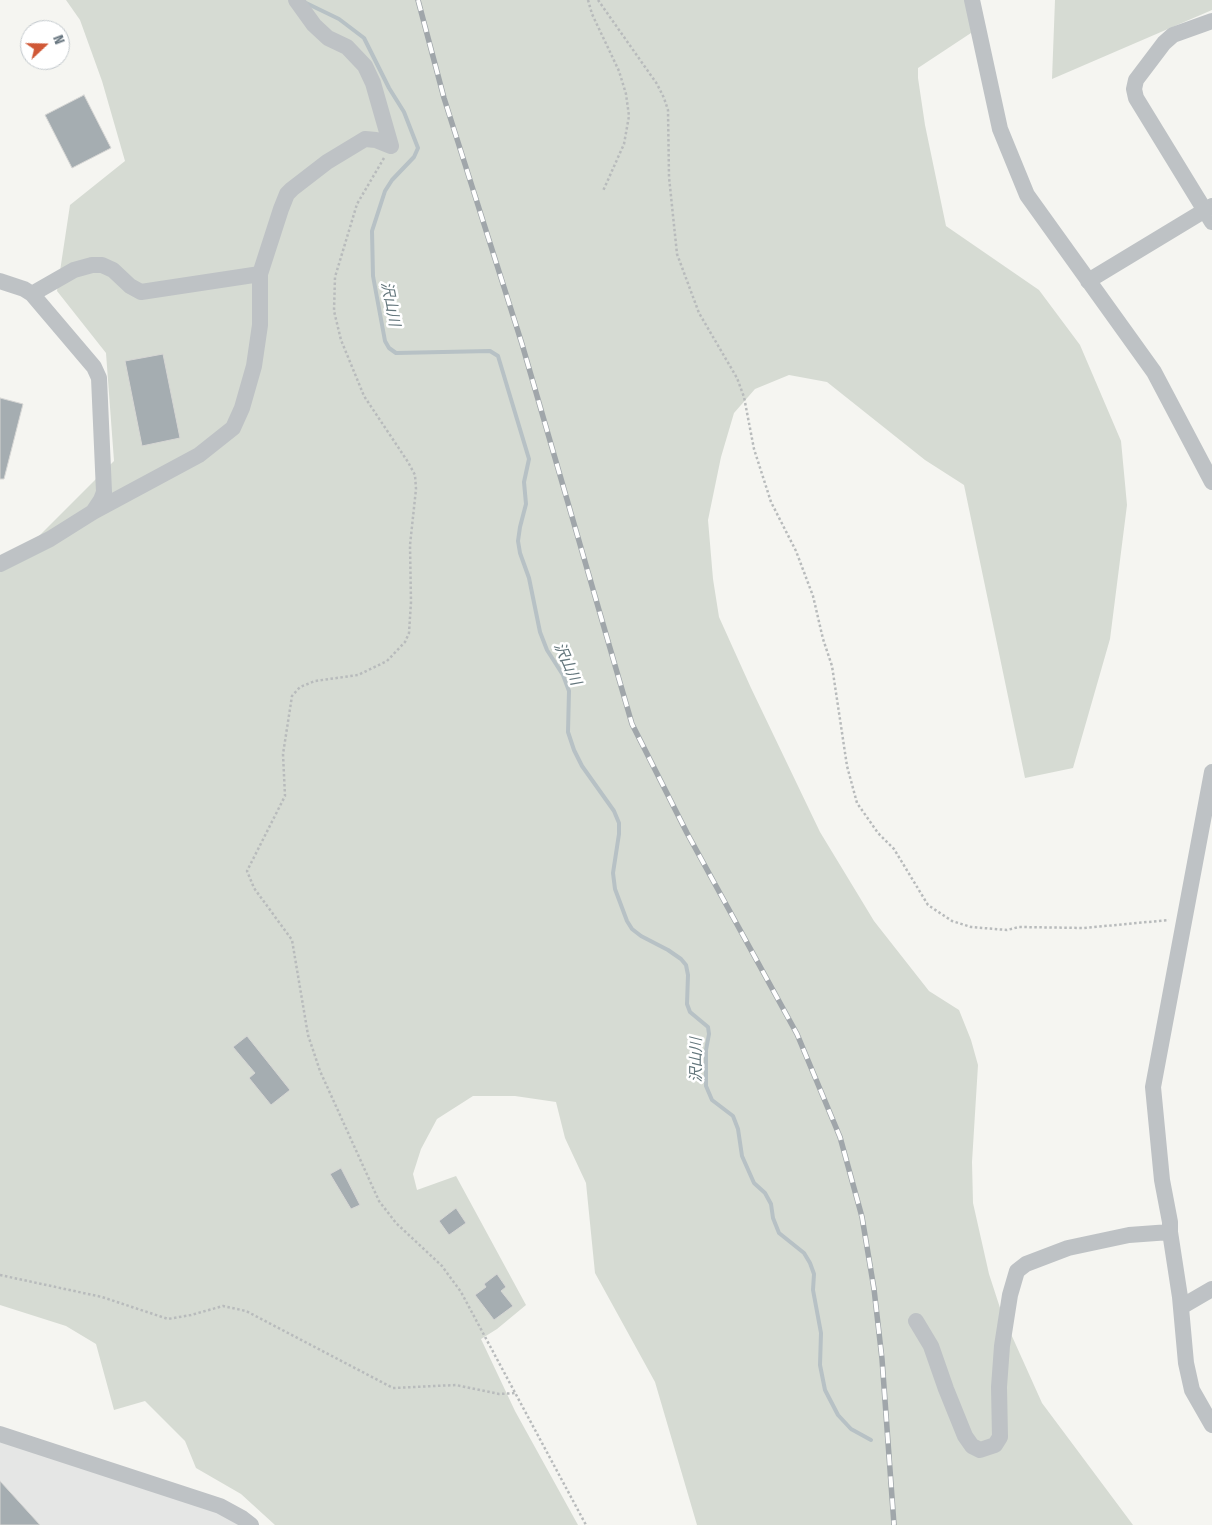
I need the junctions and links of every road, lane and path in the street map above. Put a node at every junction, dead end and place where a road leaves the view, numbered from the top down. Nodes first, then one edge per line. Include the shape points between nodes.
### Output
1 (588, 0) edge
2 (598, 0) edge
3 (972, 0) edge
4 (299, 3) edge
5 (1212, 21) edge
6 (391, 146) junction
7 (603, 192) dead end
8 (1209, 213) edge
9 (260, 274) junction
10 (0, 281) edge
11 (1088, 281) junction
12 (32, 294) junction
13 (1212, 482) edge
14 (93, 512) junction
15 (0, 564) edge
16 (1212, 772) edge
17 (1185, 916) junction
18 (1170, 1232) junction
19 (0, 1275) edge
20 (1212, 1290) edge
21 (1180, 1306) junction
22 (916, 1321) dead end
23 (516, 1393) junction
24 (1212, 1425) edge
25 (0, 1434) edge
26 (251, 1525) edge
27 (586, 1525) edge

1 - 7 path via 624,86 629,116 624,144
2 - 17 path via 657,84 668,110 668,177 677,254 699,313 744,397 754,449 771,502 814,596 832,666 847,766 857,803 894,850 928,905 952,922 1007,930 1084,928
3 - 11 street via 1000,129 1014,167 1027,195
4 - 6 street via 328,38 346,46 364,66
5 - 8 street via 1173,35 1136,80 1134,89 1136,98
6 - 9 street via 365,139 292,189 281,209
6 - 23 path via 357,204 335,277 334,311 341,340 364,396 415,476 408,633 405,642 387,661 358,675 315,681 300,687 292,696 283,754 285,796 247,870 254,888 292,940 308,1035 320,1071 379,1201 396,1223 442,1266 461,1292
8 - 11 street
9 - 12 street via 141,292 113,270 92,265 74,270
9 - 14 street via 260,325 254,366 233,428 199,454
10 - 12 street
11 - 13 street via 1154,372
12 - 14 street via 94,367 99,378 104,492
14 - 15 street via 50,539
16 - 17 street
17 - 18 street via 1153,1087
18 - 21 street
18 - 22 street via 1129,1235 1068,1248 1026,1264 1017,1272 1002,1346 1000,1437 995,1445 980,1450 972,1446 965,1436 931,1346
19 - 23 path via 102,1297 168,1319 223,1306 246,1311 393,1388 456,1385 499,1394
20 - 21 street
21 - 24 street via 1192,1390
23 - 27 path
25 - 26 street via 220,1506

